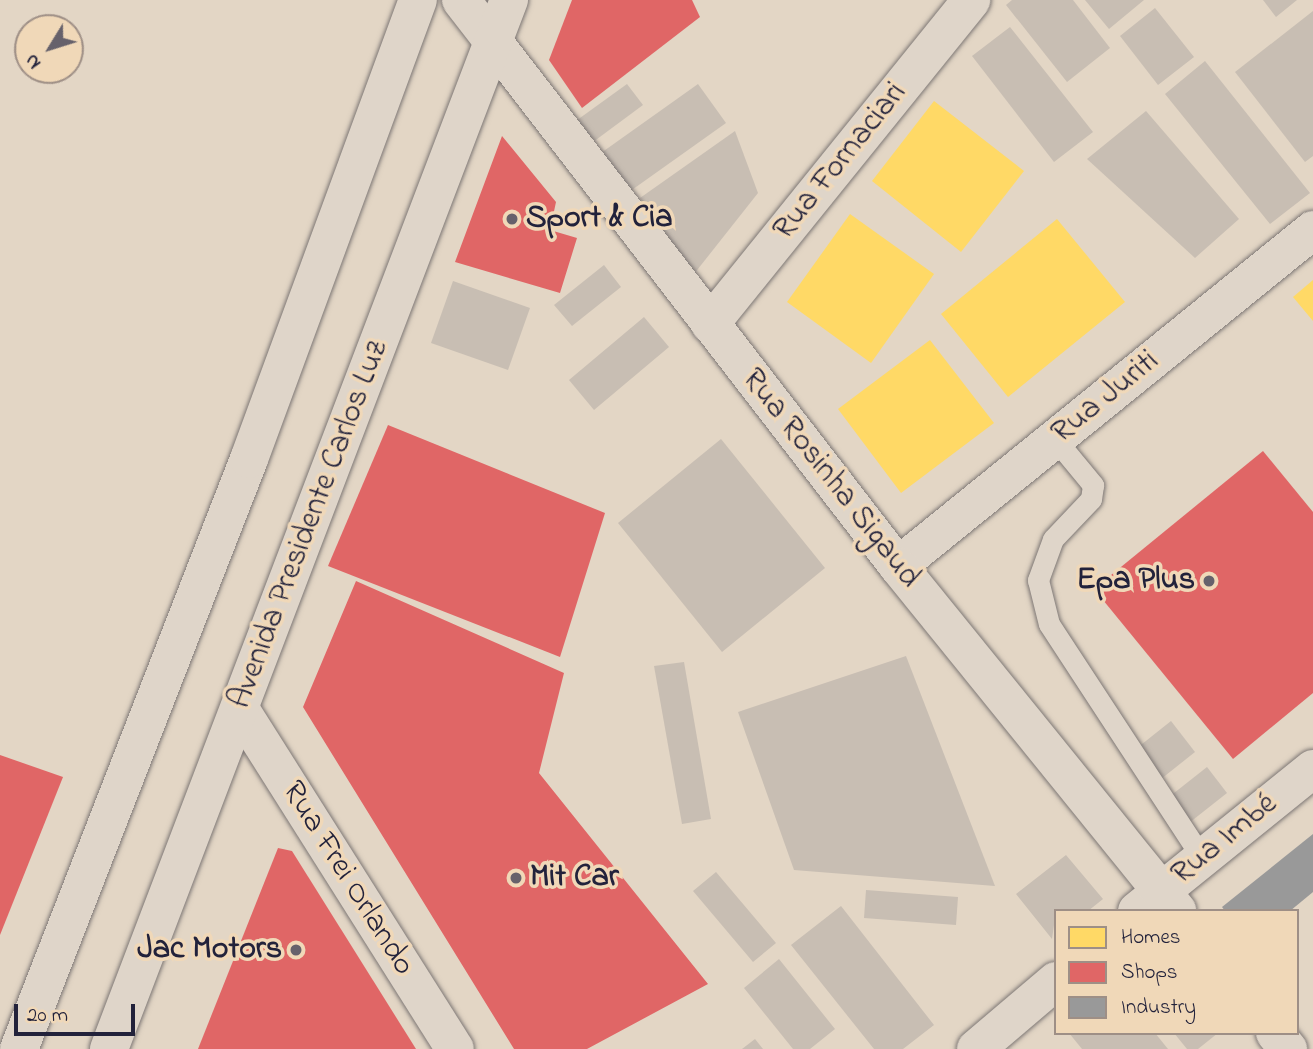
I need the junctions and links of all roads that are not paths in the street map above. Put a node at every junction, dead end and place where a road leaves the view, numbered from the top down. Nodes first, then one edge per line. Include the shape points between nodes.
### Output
1 (418, 0) edge
2 (461, 0) edge
3 (509, 0) edge
4 (971, 0) edge
5 (492, 40) junction
6 (1313, 230) edge
7 (710, 324) junction
8 (1055, 439) junction
9 (898, 566) junction
10 (240, 709) junction
11 (1313, 769) edge
12 (1202, 858) junction
13 (1159, 904) edge
14 (1054, 983) edge
15 (1277, 1035) edge
16 (19, 1049) edge
17 (109, 1049) edge
18 (455, 1049) edge
19 (976, 1049) edge
20 (1288, 1049) edge

1 - 16 street via 249,458
2 - 5 street, Rua Rosinha Sigaud
3 - 5 street, Avenida Presidente Carlos Luz
4 - 7 street, Rua Fornaciari
5 - 7 street, Rua Rosinha Sigaud
5 - 10 street, Avenida Presidente Carlos Luz
6 - 8 street, Rua Juriti
7 - 9 street, Rua Rosinha Sigaud
8 - 9 street, Rua Juriti
8 - 12 lane via 1093,485 1091,499 1054,539 1038,580 1049,624
9 - 13 street, Rua Rosinha Sigaud
10 - 17 street, Avenida Presidente Carlos Luz
10 - 18 street, Rua Frei Orlando
11 - 12 street, Rua Imbé
12 - 13 street, Rua Imbé
14 - 19 street
15 - 20 street

